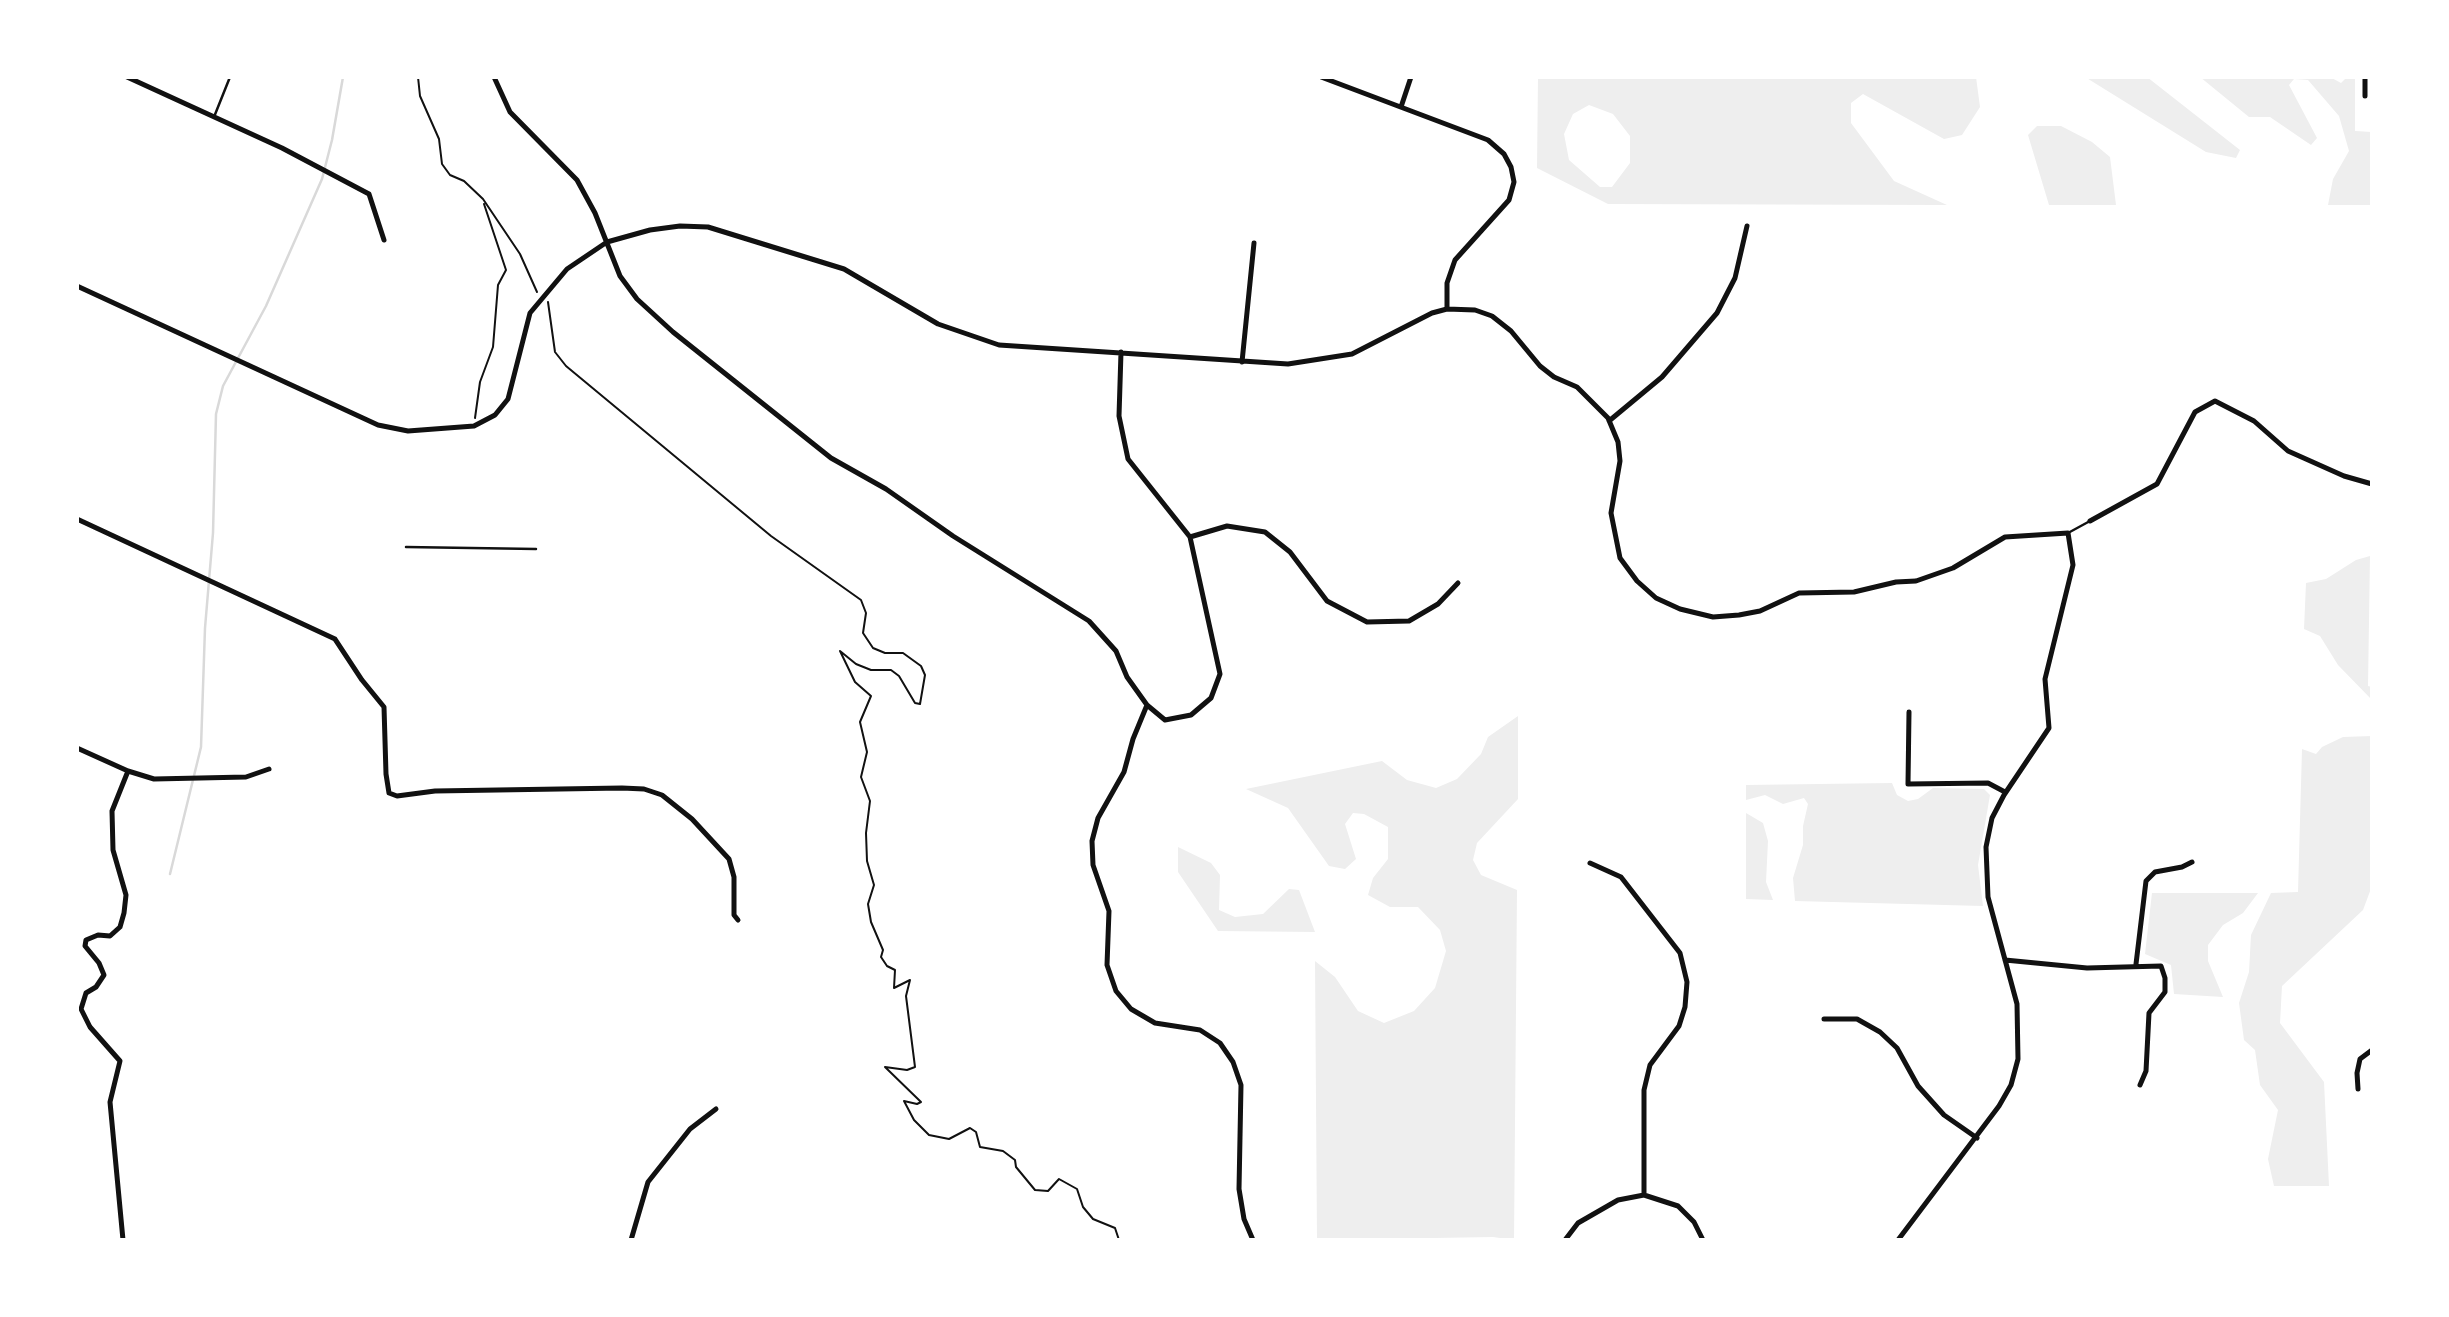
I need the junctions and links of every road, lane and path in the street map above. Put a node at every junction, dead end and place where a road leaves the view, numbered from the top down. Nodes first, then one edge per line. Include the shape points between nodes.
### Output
1 (127, 77) edge
2 (230, 77) edge
3 (418, 77) edge
4 (494, 77) edge
5 (1321, 77) edge
6 (1411, 77) edge
7 (2365, 77) edge
8 (2365, 96) dead end
9 (1401, 107) junction
10 (214, 117) junction
11 (483, 199) junction
12 (1747, 226) dead end
13 (384, 240) dead end
14 (607, 242) junction
15 (1254, 243) dead end
16 (77, 286) edge
17 (538, 296) dead end
18 (547, 301) dead end
19 (1447, 309) junction
20 (1121, 352) junction
21 (1242, 362) junction
22 (1609, 421) junction
23 (474, 426) junction
24 (2372, 484) edge
25 (77, 519) edge
26 (2090, 521) joint
27 (2068, 533) junction
28 (1190, 537) junction
29 (406, 547) dead end
30 (536, 549) dead end
31 (1458, 583) dead end
32 (1147, 705) junction
33 (1909, 712) dead end
34 (77, 748) edge
35 (269, 769) dead end
36 (128, 771) junction
37 (2005, 792) junction
38 (2192, 862) dead end
39 (1590, 863) dead end
40 (738, 920) dead end
41 (2005, 960) junction
42 (2136, 964) junction
43 (1824, 1019) dead end
44 (2372, 1050) edge
45 (2140, 1085) dead end
46 (2358, 1089) dead end
47 (716, 1109) dead end
48 (1977, 1138) junction
49 (1644, 1195) junction
50 (123, 1240) edge
51 (631, 1240) edge
52 (1119, 1240) edge
53 (1253, 1240) edge
54 (1565, 1240) edge
55 (1703, 1240) edge
56 (1898, 1240) edge

1 - 10 street
2 - 10 lane
3 - 11 path via 420,96 439,139 442,164
4 - 14 street via 510,113 577,180
5 - 9 street
6 - 9 street
7 - 8 street
9 - 19 street via 1488,140 1504,153 1511,167 1514,182 1509,200 1455,260 1447,284
10 - 13 street via 369,194
11 - 17 path via 520,254
11 - 23 path via 506,270 498,285 493,347 480,382
12 - 22 street via 1735,278 1717,313 1662,377
14 - 20 street via 650,230 708,227 844,269 938,324 999,345
14 - 23 street via 567,269 530,313 508,399 495,415
14 - 32 street via 620,276 637,299 831,458 1089,621 1116,651
15 - 21 street
16 - 23 street via 378,425 408,431
18 - 52 path via 555,352 566,366 771,536 861,600 866,613 863,634 873,648 904,653 921,666 925,675 920,704 891,670 871,670 840,651 855,682 871,696 860,722 867,752 862,778 870,801 866,833 874,885 868,904 871,922 883,950 881,957 895,970 894,988 911,980 906,996 915,1067 885,1067 921,1101 904,1101 929,1135 949,1139 970,1128 980,1147 1003,1151 1015,1160 1035,1190 1048,1191 1059,1179 1077,1189 1083,1207 1093,1219 1115,1228
19 - 21 street via 1352,354 1288,363
19 - 22 street via 1492,316 1540,366 1577,387
20 - 21 street
20 - 28 street via 1119,416 1128,459
22 - 27 street via 1620,461 1611,513 1620,558 1637,582 1680,610 1713,617 1739,615 1799,593 1854,592 1916,582 1945,572 2005,537
24 - 26 street via 2288,451 2254,421 2215,401 2195,412 2157,484
25 - 40 street via 335,639 384,707 389,793 622,788 662,795 729,859
26 - 27 lane
27 - 37 street via 2073,565 2045,679 2049,728
28 - 31 street via 1227,526 1265,533 1290,552 1327,601 1367,622 1409,621 1438,604
28 - 32 street via 1220,674 1211,698 1191,715 1165,720
29 - 30 lane
32 - 53 street via 1124,772 1098,818 1092,841 1093,865 1109,911 1107,965 1116,991 1131,1009 1155,1023 1200,1030 1220,1043 1233,1062 1241,1085 1239,1189
33 - 37 street via 1908,784 1988,783
34 - 36 street
35 - 36 street via 246,777 211,779 154,779
36 - 50 street via 112,811 113,850 126,895 124,913 120,927 110,936 86,940 85,946 104,975 86,993 82,1009 90,1027 120,1061 110,1102
37 - 41 street via 1992,818 1986,872 1987,897
38 - 42 street via 2154,872 2146,881
39 - 49 street via 1621,877 1680,953 1687,982 1679,1026 1650,1065 1644,1090
41 - 42 street via 2087,968
41 - 48 street via 2017,1004 2018,1059 2005,1095
42 - 45 street via 2161,966 2165,978 2165,992 2149,1013 2147,1060
43 - 48 street via 1857,1019 1880,1032 1897,1048 1918,1086 1944,1115
44 - 46 street via 2360,1059
47 - 51 street via 690,1129 648,1182
48 - 56 street
49 - 54 street via 1618,1200 1578,1223
49 - 55 street via 1678,1206

